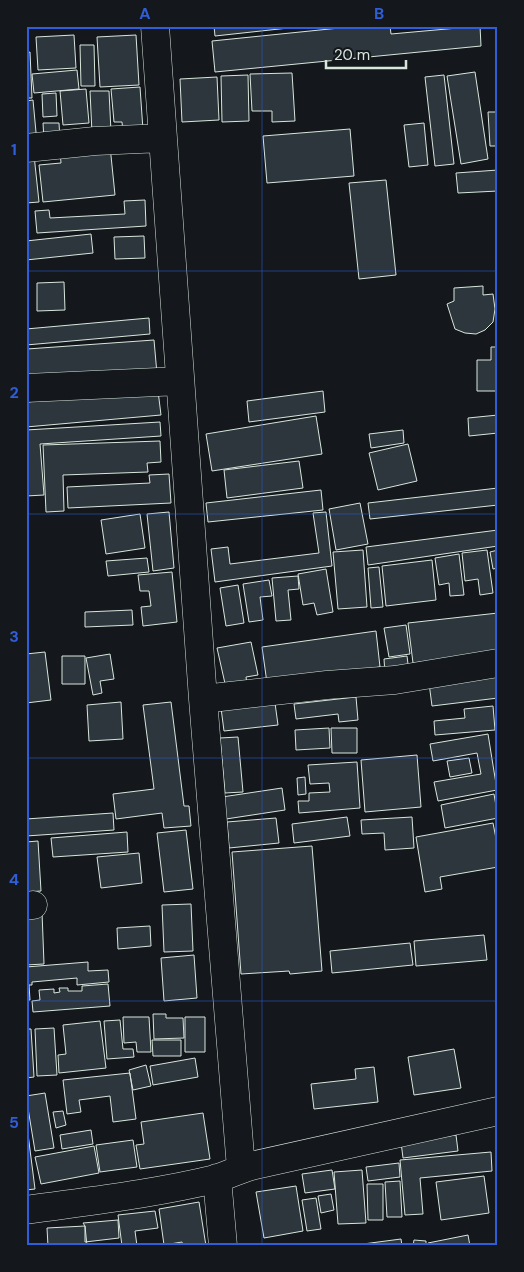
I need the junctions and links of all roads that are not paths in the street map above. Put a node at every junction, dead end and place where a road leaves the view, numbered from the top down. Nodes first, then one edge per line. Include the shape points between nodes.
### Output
1 (155, 26) edge
2 (163, 138) junction
3 (26, 148) edge
4 (180, 381) junction
5 (26, 388) edge
6 (498, 664) edge
7 (203, 699) junction
8 (498, 1111) edge
9 (229, 1173) junction
10 (26, 1210) edge
11 (223, 1246) edge

1 - 2 street
2 - 3 street
2 - 4 street
4 - 5 street
4 - 7 street
6 - 7 street via 394,680
7 - 9 street
8 - 9 street
9 - 10 street via 163,1189
9 - 11 street

